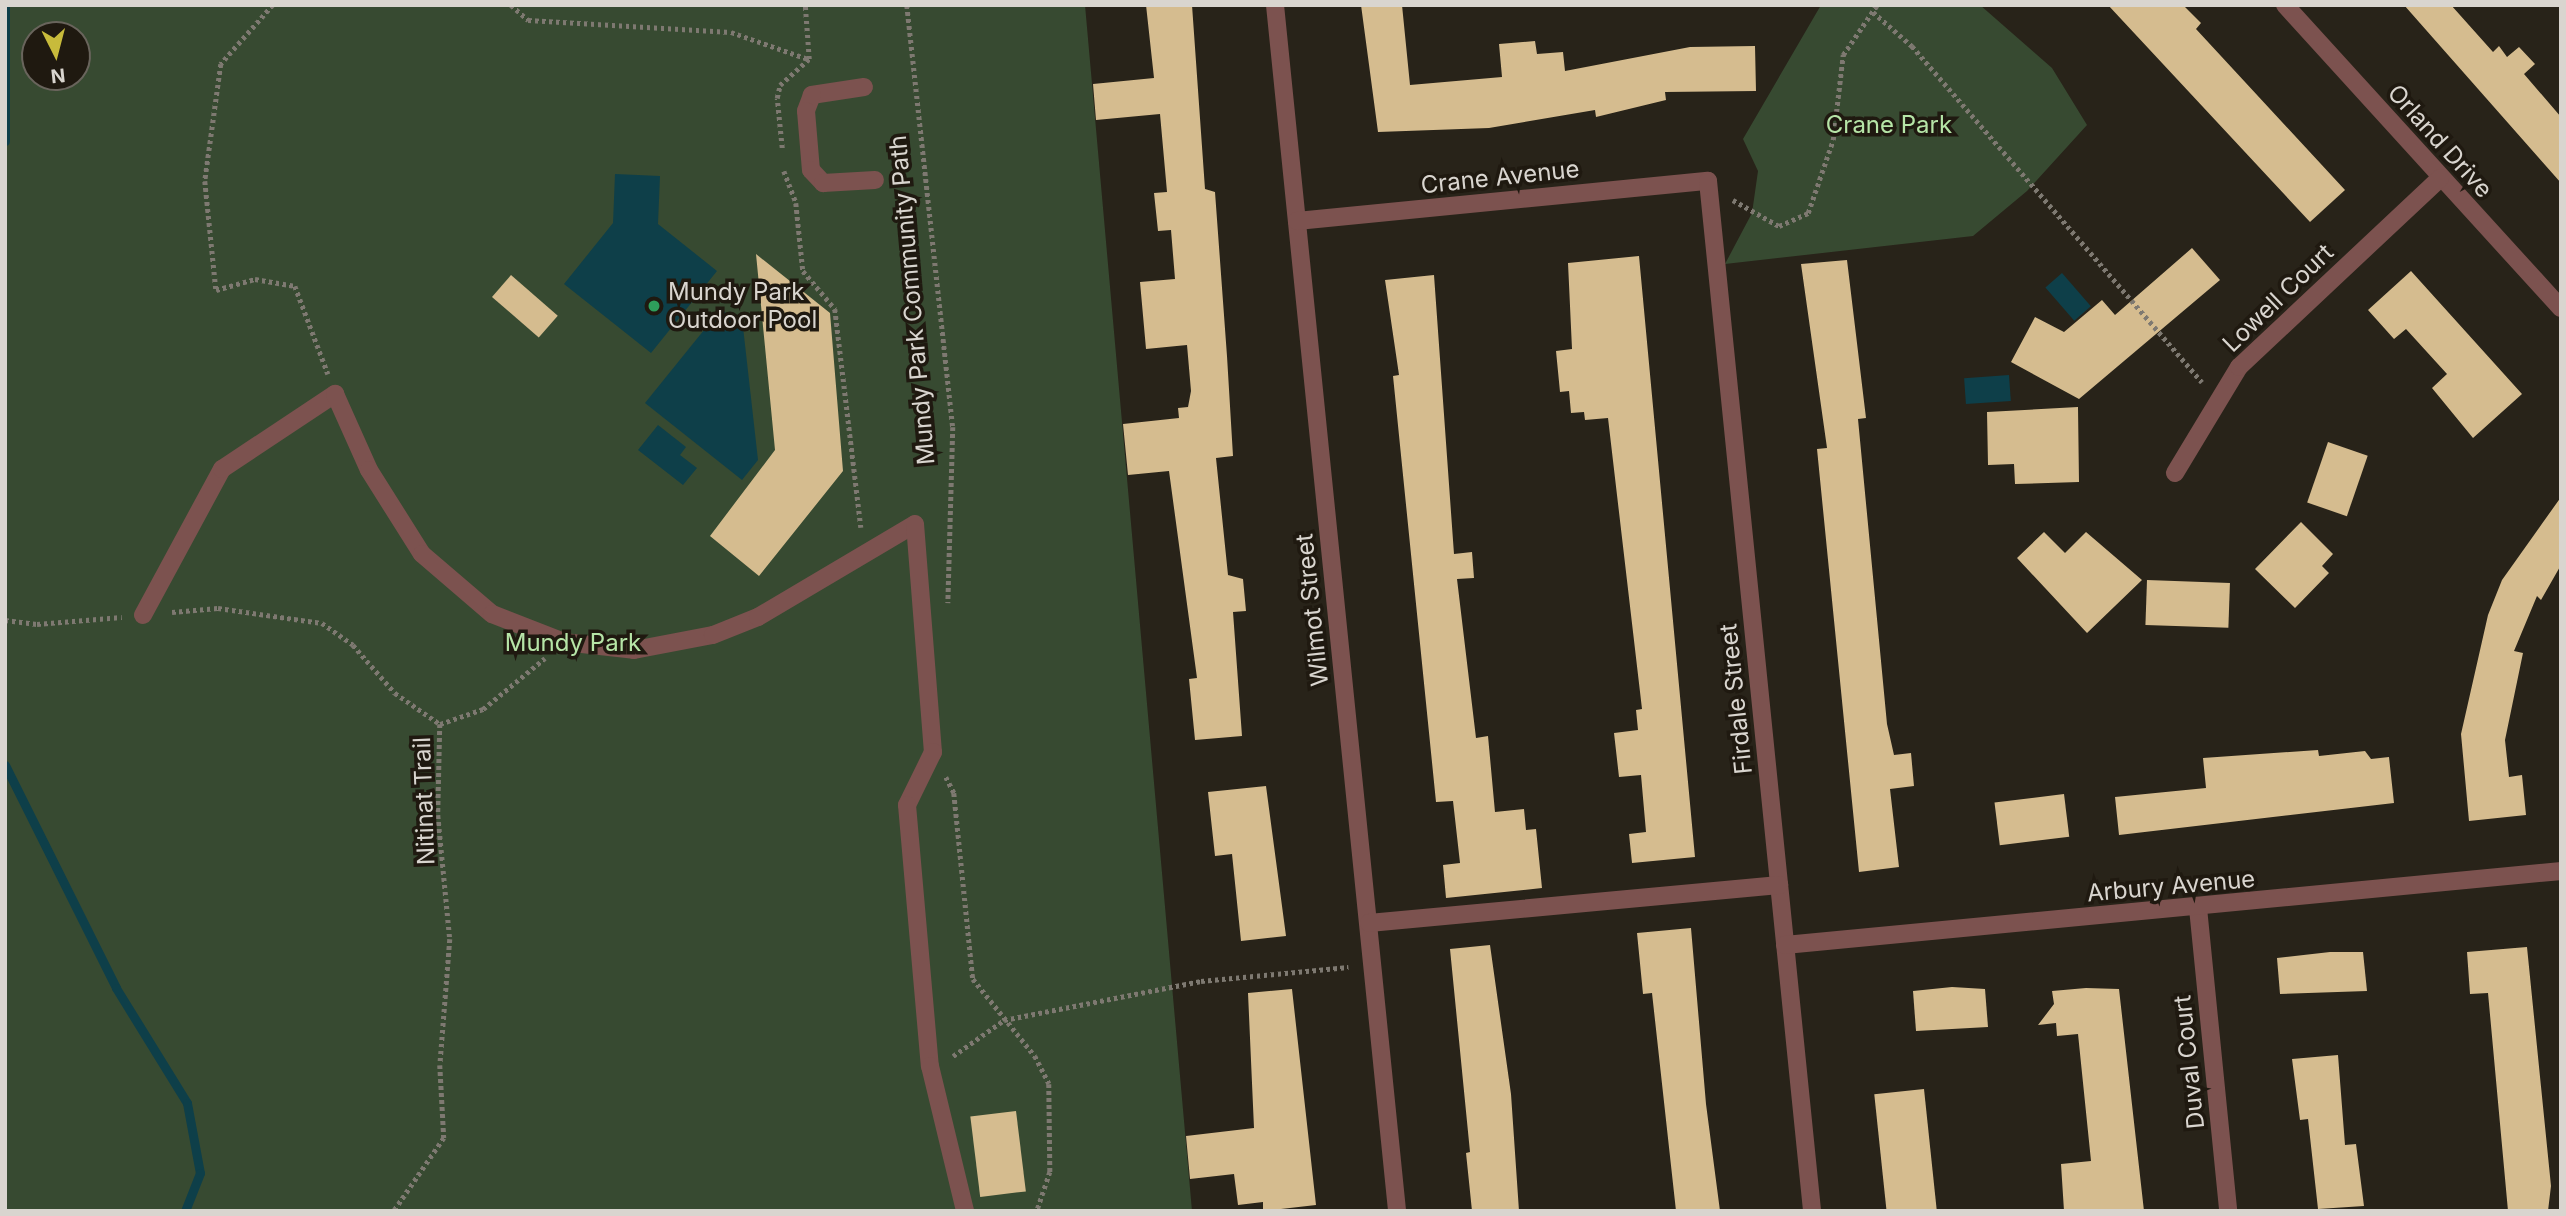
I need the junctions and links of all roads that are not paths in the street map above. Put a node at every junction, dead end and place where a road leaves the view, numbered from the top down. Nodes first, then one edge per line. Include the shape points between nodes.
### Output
1 (1275, 5) edge
2 (2285, 5) edge
3 (863, 87) dead end
4 (2440, 178) junction
5 (875, 180) dead end
6 (1707, 181) joint
7 (1297, 222) junction
8 (2561, 308) edge
9 (2175, 473) dead end
10 (143, 615) road end
11 (2561, 871) edge
12 (1779, 885) junction
13 (2199, 908) junction
14 (1369, 923) junction
15 (1785, 946) junction
16 (965, 1211) edge
17 (1397, 1211) edge
18 (1812, 1211) edge
19 (2228, 1211) edge

1 - 7 street, Wilmot Street
2 - 4 street, Orland Drive
3 - 5 street via 812,95 806,111 811,170 823,183
4 - 8 street, Orland Drive
4 - 9 street, Lowell Court via 2239,367
6 - 7 street, Crane Avenue
6 - 12 street, Firdale Street
7 - 14 street, Wilmot Street
10 - 16 street via 222,469 335,394 369,470 422,554 492,614 564,642 634,650 713,635 758,617 915,524 933,752 907,805 930,1066
11 - 13 street, Arbury Avenue
12 - 14 street
12 - 15 street, Firdale Street
13 - 15 street, Arbury Avenue
13 - 19 street, Duval Court
14 - 17 street, Wilmot Street
15 - 18 street, Firdale Street

